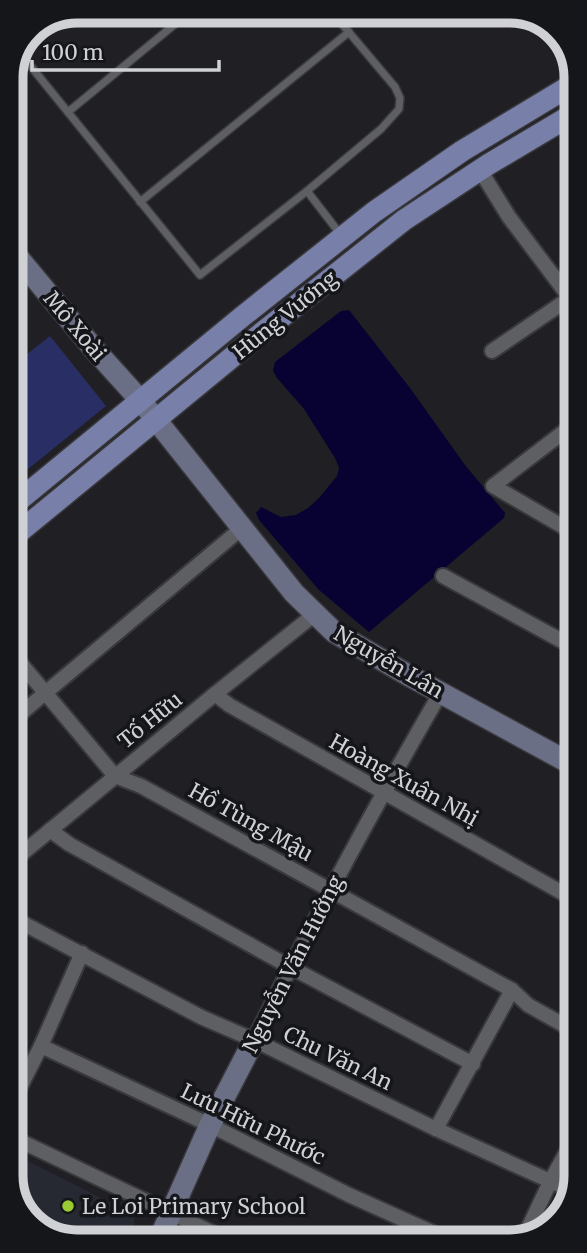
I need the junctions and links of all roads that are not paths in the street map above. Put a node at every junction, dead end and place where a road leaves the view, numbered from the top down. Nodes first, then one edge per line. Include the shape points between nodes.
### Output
1 (175, 23) edge
2 (341, 23) edge
3 (349, 32) junction
4 (26, 60) edge
5 (564, 90) edge
6 (68, 112) junction
7 (564, 119) edge
8 (480, 170) junction
9 (307, 191) junction
10 (140, 202) junction
11 (343, 237) junction
12 (23, 264) edge
13 (564, 290) edge
14 (564, 306) edge
15 (492, 351) dead end
16 (141, 401) junction
17 (156, 420) junction
18 (564, 432) edge
19 (23, 497) edge
20 (564, 527) edge
21 (242, 528) junction
22 (23, 529) edge
23 (443, 576) dead end
24 (315, 614) junction
25 (564, 642) edge
26 (23, 666) edge
27 (441, 692) junction
28 (45, 693) junction
29 (215, 694) junction
30 (23, 712) edge
31 (564, 760) edge
32 (116, 776) junction
33 (383, 793) junction
34 (50, 831) junction
35 (23, 853) edge
36 (331, 890) junction
37 (564, 893) edge
38 (23, 923) edge
39 (82, 953) junction
40 (290, 967) junction
41 (512, 990) junction
42 (564, 1025) edge
43 (254, 1040) junction
44 (41, 1046) junction
45 (472, 1064) junction
46 (23, 1081) edge
47 (210, 1125) junction
48 (436, 1129) junction
49 (23, 1142) edge
50 (564, 1157) edge
51 (551, 1180) junction
52 (563, 1186) edge
53 (172, 1214) junction
54 (529, 1227) edge
55 (164, 1230) edge
56 (206, 1230) edge
57 (425, 1230) edge

1 - 6 lane
2 - 3 lane
3 - 9 lane via 395,87 400,104 381,128
3 - 10 lane
4 - 6 lane
5 - 11 main road, Hùng Vương via 438,167
6 - 10 lane
7 - 8 main road, Hùng Vương
8 - 13 street
8 - 17 main road, Hùng Vương via 404,219
9 - 10 lane via 200,275
9 - 11 lane
11 - 16 main road, Hùng Vương
12 - 16 street, Mô Xoài
14 - 15 street
16 - 17 street, Mô Xoài
16 - 19 main road, Hùng Vương
17 - 21 street, Nguyễn Lân
17 - 22 main road, Hùng Vương
18 - 20 street via 493,486
21 - 24 street, Nguyễn Lân
21 - 28 street
23 - 25 street
24 - 27 street, Nguyễn Lân via 334,632
24 - 29 street, Tố Hữu
26 - 28 street, Hồ Tùng Mậu
27 - 31 street, Nguyễn Lân
27 - 33 street, Nguyễn Văn Hưởng
28 - 30 street
28 - 32 street, Hồ Tùng Mậu
29 - 32 street, Tố Hữu
29 - 33 street, Hoàng Xuân Nhị
32 - 34 street, Tố Hữu
32 - 36 street, Hồ Tùng Mậu
33 - 36 street, Nguyễn Văn Hưởng
33 - 37 street, Hoàng Xuân Nhị
34 - 35 street, Tố Hữu
34 - 40 street
36 - 40 street, Nguyễn Văn Hưởng
36 - 41 street, Hồ Tùng Mậu
38 - 39 street, Chu Văn An
39 - 43 street, Chu Văn An
39 - 44 street
40 - 43 street, Nguyễn Văn Hưởng
40 - 45 street
41 - 42 street, Hồ Tùng Mậu
41 - 45 street
43 - 47 street, Nguyễn Văn Hưởng
43 - 48 street, Chu Văn An
44 - 46 street
44 - 47 street, Lưu Hữu Phước
45 - 48 street
47 - 53 street, Nguyễn Văn Hưởng
47 - 57 street, Lưu Hữu Phước
48 - 51 street, Chu Văn An
49 - 53 street
50 - 51 street
51 - 52 street, Chu Văn An
51 - 54 street
53 - 55 street, Nguyễn Văn Hưởng
53 - 56 street

